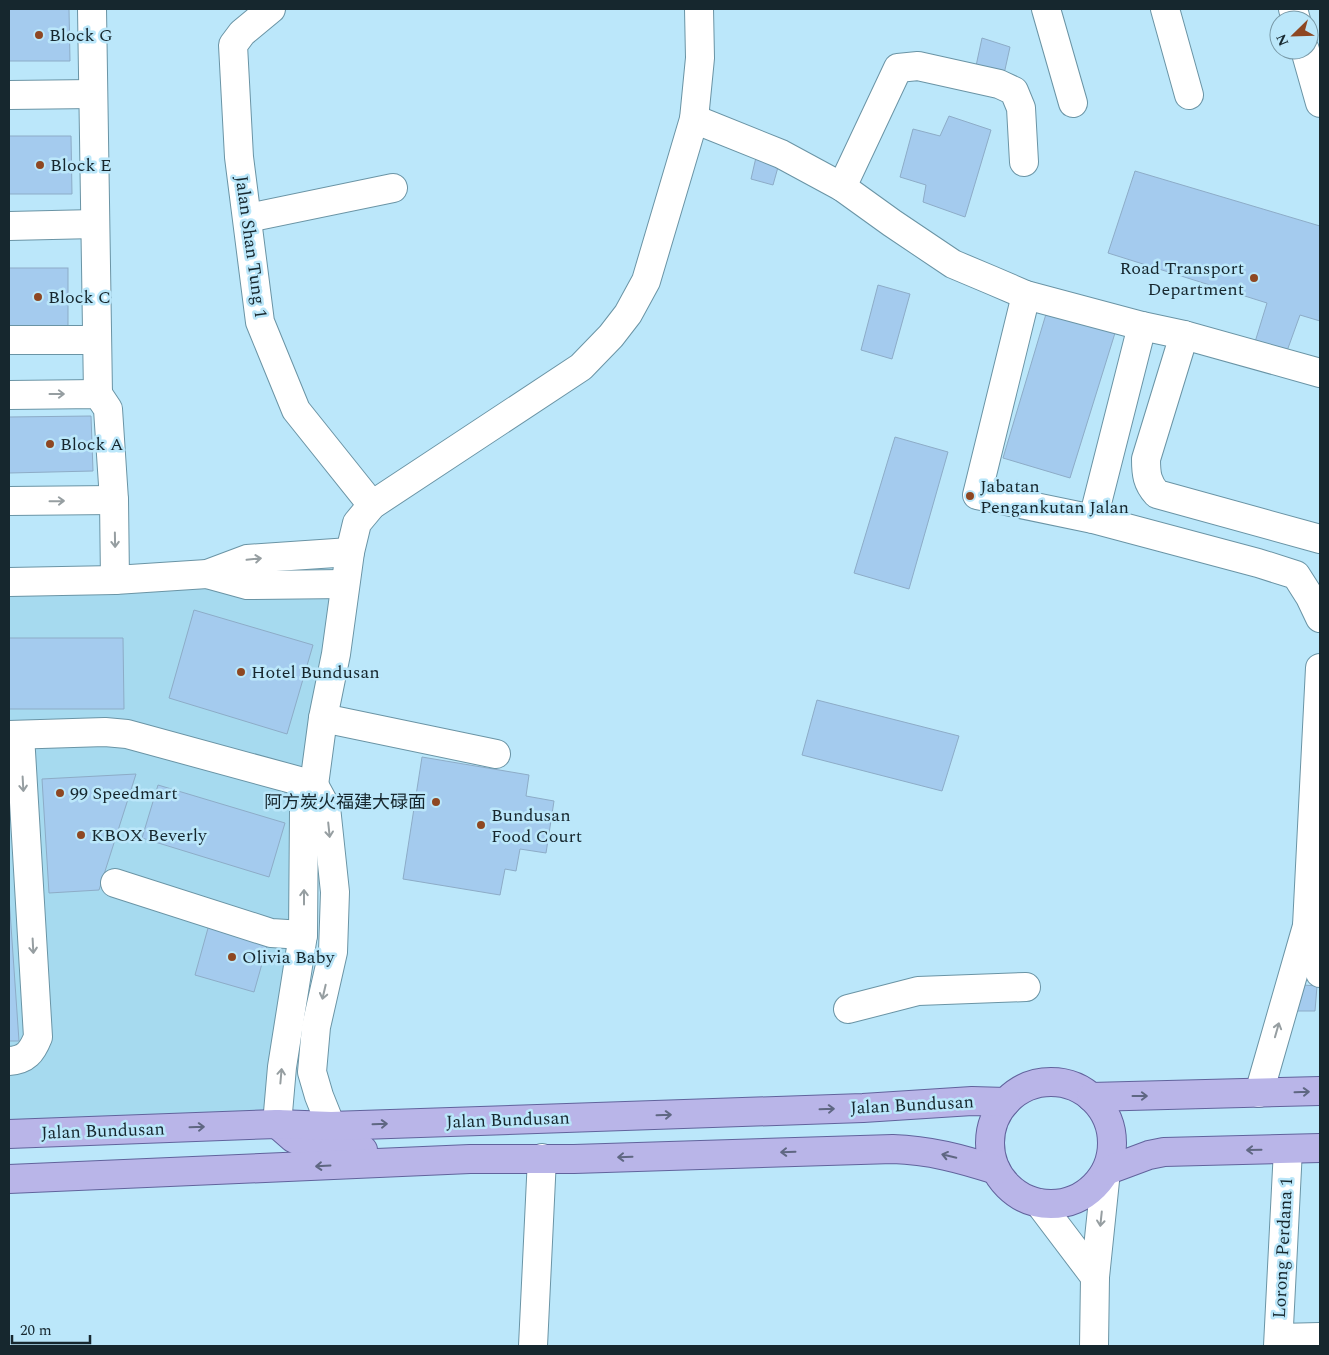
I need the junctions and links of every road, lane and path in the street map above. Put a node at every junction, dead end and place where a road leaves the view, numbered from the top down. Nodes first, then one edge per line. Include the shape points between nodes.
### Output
1 (92, 9) edge
2 (271, 9) edge
3 (699, 9) edge
4 (1046, 9) edge
5 (1165, 9) edge
6 (1308, 60) edge
7 (93, 94) junction
8 (9, 95) edge
9 (1189, 95) dead end
10 (1320, 102) edge
11 (1073, 103) dead end
12 (694, 119) junction
13 (1024, 162) dead end
14 (393, 188) dead end
15 (842, 188) junction
16 (248, 218) junction
17 (95, 224) junction
18 (9, 226) edge
19 (1026, 295) junction
20 (1142, 326) junction
21 (1184, 335) junction
22 (9, 340) edge
23 (97, 340) junction
24 (1320, 373) edge
25 (9, 394) edge
26 (98, 394) junction
27 (114, 500) junction
28 (9, 501) edge
29 (372, 505) junction
30 (1093, 519) junction
31 (1320, 539) edge
32 (350, 552) junction
33 (207, 574) junction
34 (115, 580) junction
35 (9, 582) edge
36 (345, 584) junction
37 (1320, 618) edge
38 (1320, 668) edge
39 (323, 718) junction
40 (14, 735) edge
41 (496, 754) dead end
42 (314, 785) junction
43 (115, 883) dead end
44 (1307, 926) junction
45 (303, 935) junction
46 (1320, 973) edge
47 (1026, 987) dead end
48 (848, 1009) dead end
49 (9, 1061) edge
50 (1320, 1091) edge
51 (1259, 1093) junction
52 (1091, 1098) junction
53 (1006, 1102) junction
54 (277, 1124) junction
55 (331, 1126) junction
56 (9, 1134) edge
57 (1320, 1148) edge
58 (1288, 1149) junction
59 (542, 1158) junction
60 (470, 1159) junction
61 (996, 1170) junction
62 (1106, 1171) junction
63 (9, 1179) edge
64 (1039, 1203) junction
65 (1095, 1277) junction
66 (1320, 1336) edge
67 (1279, 1342) edge
68 (533, 1346) edge
69 (1094, 1346) edge

1 - 7 street
2 - 16 street, Jalan Shan Tung 1 via 242,33 233,45 239,157
3 - 12 street via 700,58
4 - 11 street
5 - 9 street
6 - 10 street
7 - 8 street
7 - 17 street
12 - 15 street via 781,154
12 - 29 street via 646,281 628,314 611,336 581,367
13 - 15 street via 1021,108 1014,91 999,84 918,66 898,68
14 - 16 street
15 - 19 street via 953,264
16 - 29 street, Jalan Shan Tung 1 via 260,322 296,410
17 - 18 street
17 - 23 street
19 - 20 street
19 - 30 street via 977,494
20 - 21 street
20 - 30 street
21 - 24 street
21 - 31 street via 1146,459 1149,485 1157,494
22 - 23 street
23 - 26 street
25 -> 26 street
26 - 27 street via 108,409
28 -> 27 street
27 -> 34 street
29 - 32 street via 357,523
30 - 37 street via 1296,575
33 -> 32 street via 247,560
32 - 36 street
33 - 34 street
33 - 36 street via 247,585
34 - 35 street
36 - 39 street
38 - 44 street
39 - 41 street
39 - 42 street
40 - 42 street via 127,734
40 -> 49 street via 38,1037 33,1050 26,1056
45 -> 42 street via 304,811
42 -> 55 street via 326,807 335,892 333,952 316,1027 312,1072
43 - 45 street via 271,933
44 - 46 street
51 -> 44 street
54 -> 45 street via 282,1067
47 - 48 street via 918,990
51 -> 50 main road
52 -> 51 main road
52 - 53 main road, Jalan Bundusan via 1077,1088 1061,1083 1044,1083 1023,1089
52 - 62 main road, Jalan Bundusan via 1102,1109 1109,1124 1111,1156
55 -> 53 main road, Jalan Bundusan
53 - 61 main road, Jalan Bundusan via 996,1117 991,1134
54 - 55 main road, Jalan Bundusan
56 -> 54 main road, Jalan Bundusan
54 - 60 main road via 307,1145
57 - 58 main road, Jalan Bundusan
58 -> 62 main road, Jalan Bundusan via 1164,1152
58 - 67 street, Lorong Perdana 1
59 - 60 main road
61 -> 59 main road via 948,1155 893,1149
59 - 68 street
60 -> 63 main road
61 - 64 main road, Jalan Bundusan via 1007,1185
62 - 64 main road, Jalan Bundusan via 1094,1187 1078,1198 1059,1204
62 -> 65 street
64 - 65 street
65 - 69 street
66 - 67 street

